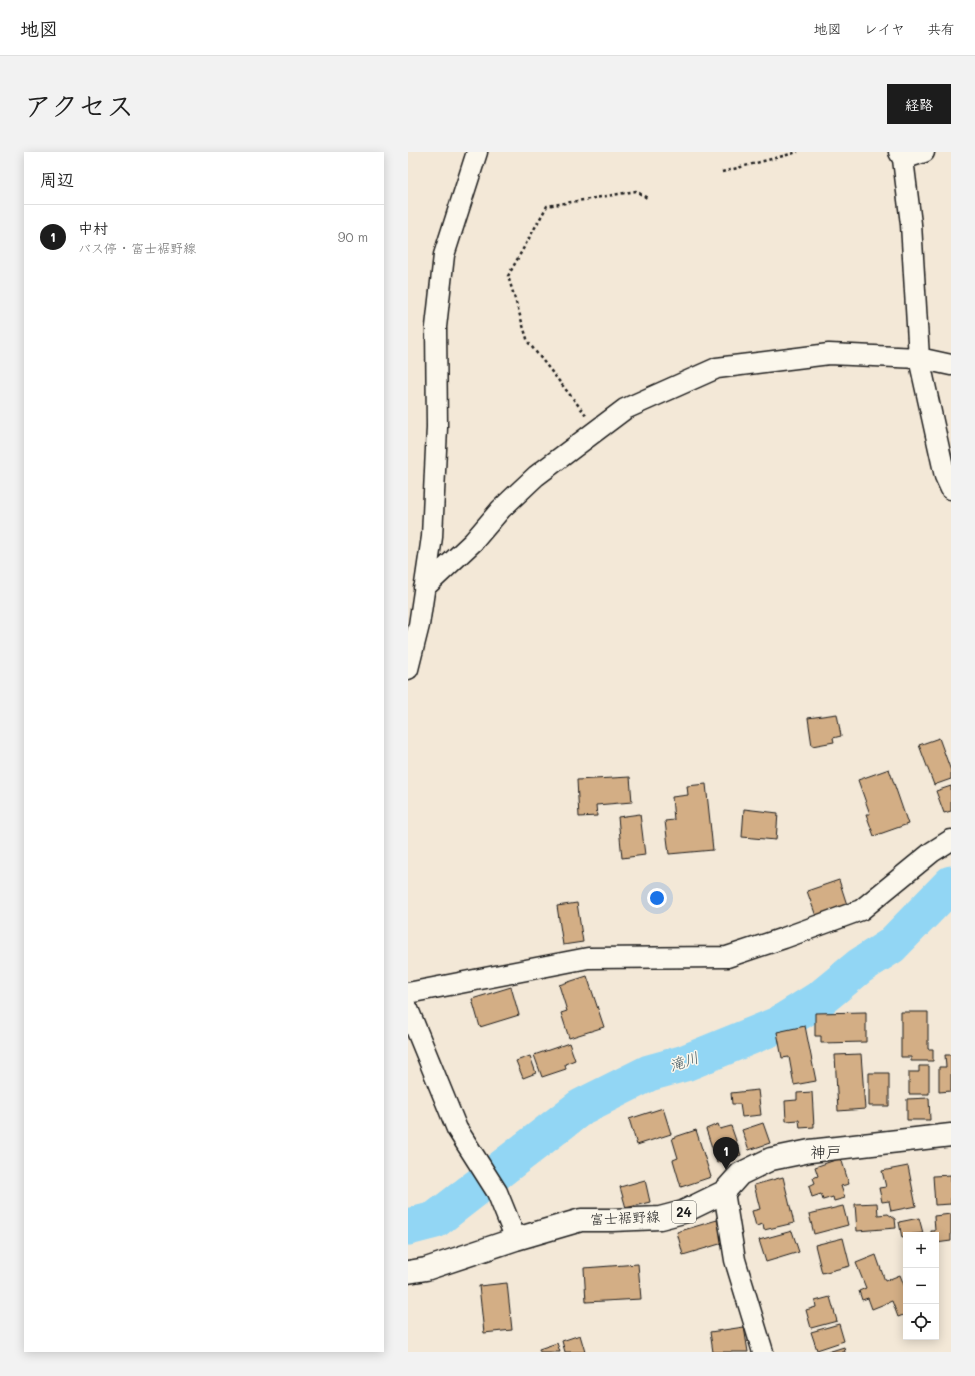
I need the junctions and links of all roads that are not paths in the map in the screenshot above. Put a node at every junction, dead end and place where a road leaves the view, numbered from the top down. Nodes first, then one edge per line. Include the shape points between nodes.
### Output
1 (477, 152) edge
2 (924, 152) edge
3 (901, 155) edge
4 (919, 358) junction
5 (951, 365) edge
6 (951, 489) edge
7 (424, 588) junction
8 (408, 669) edge
9 (951, 840) edge
10 (408, 993) edge
11 (408, 1009) edge
12 (951, 1135) edge
13 (724, 1192) junction
14 (516, 1239) junction
15 (408, 1272) edge
16 (763, 1352) edge

1 - 7 street via 444,255 436,327 437,427 432,537
2 - 3 street
3 - 4 street via 911,224
4 - 5 street
4 - 6 street via 945,476
4 - 7 street via 829,354 717,368 625,409 536,476 501,509 473,542
7 - 8 street
9 - 10 street via 932,852 861,910 727,957 588,958
11 - 14 street via 457,1129 498,1192
12 - 13 main road, 富士裾野線 / 24 via 810,1151 771,1159 740,1174
13 - 14 main road, 富士裾野線 / 24 via 684,1212 660,1218 581,1220
13 - 16 street via 736,1260
14 - 15 main road, 富士裾野線 / 24 via 426,1269

